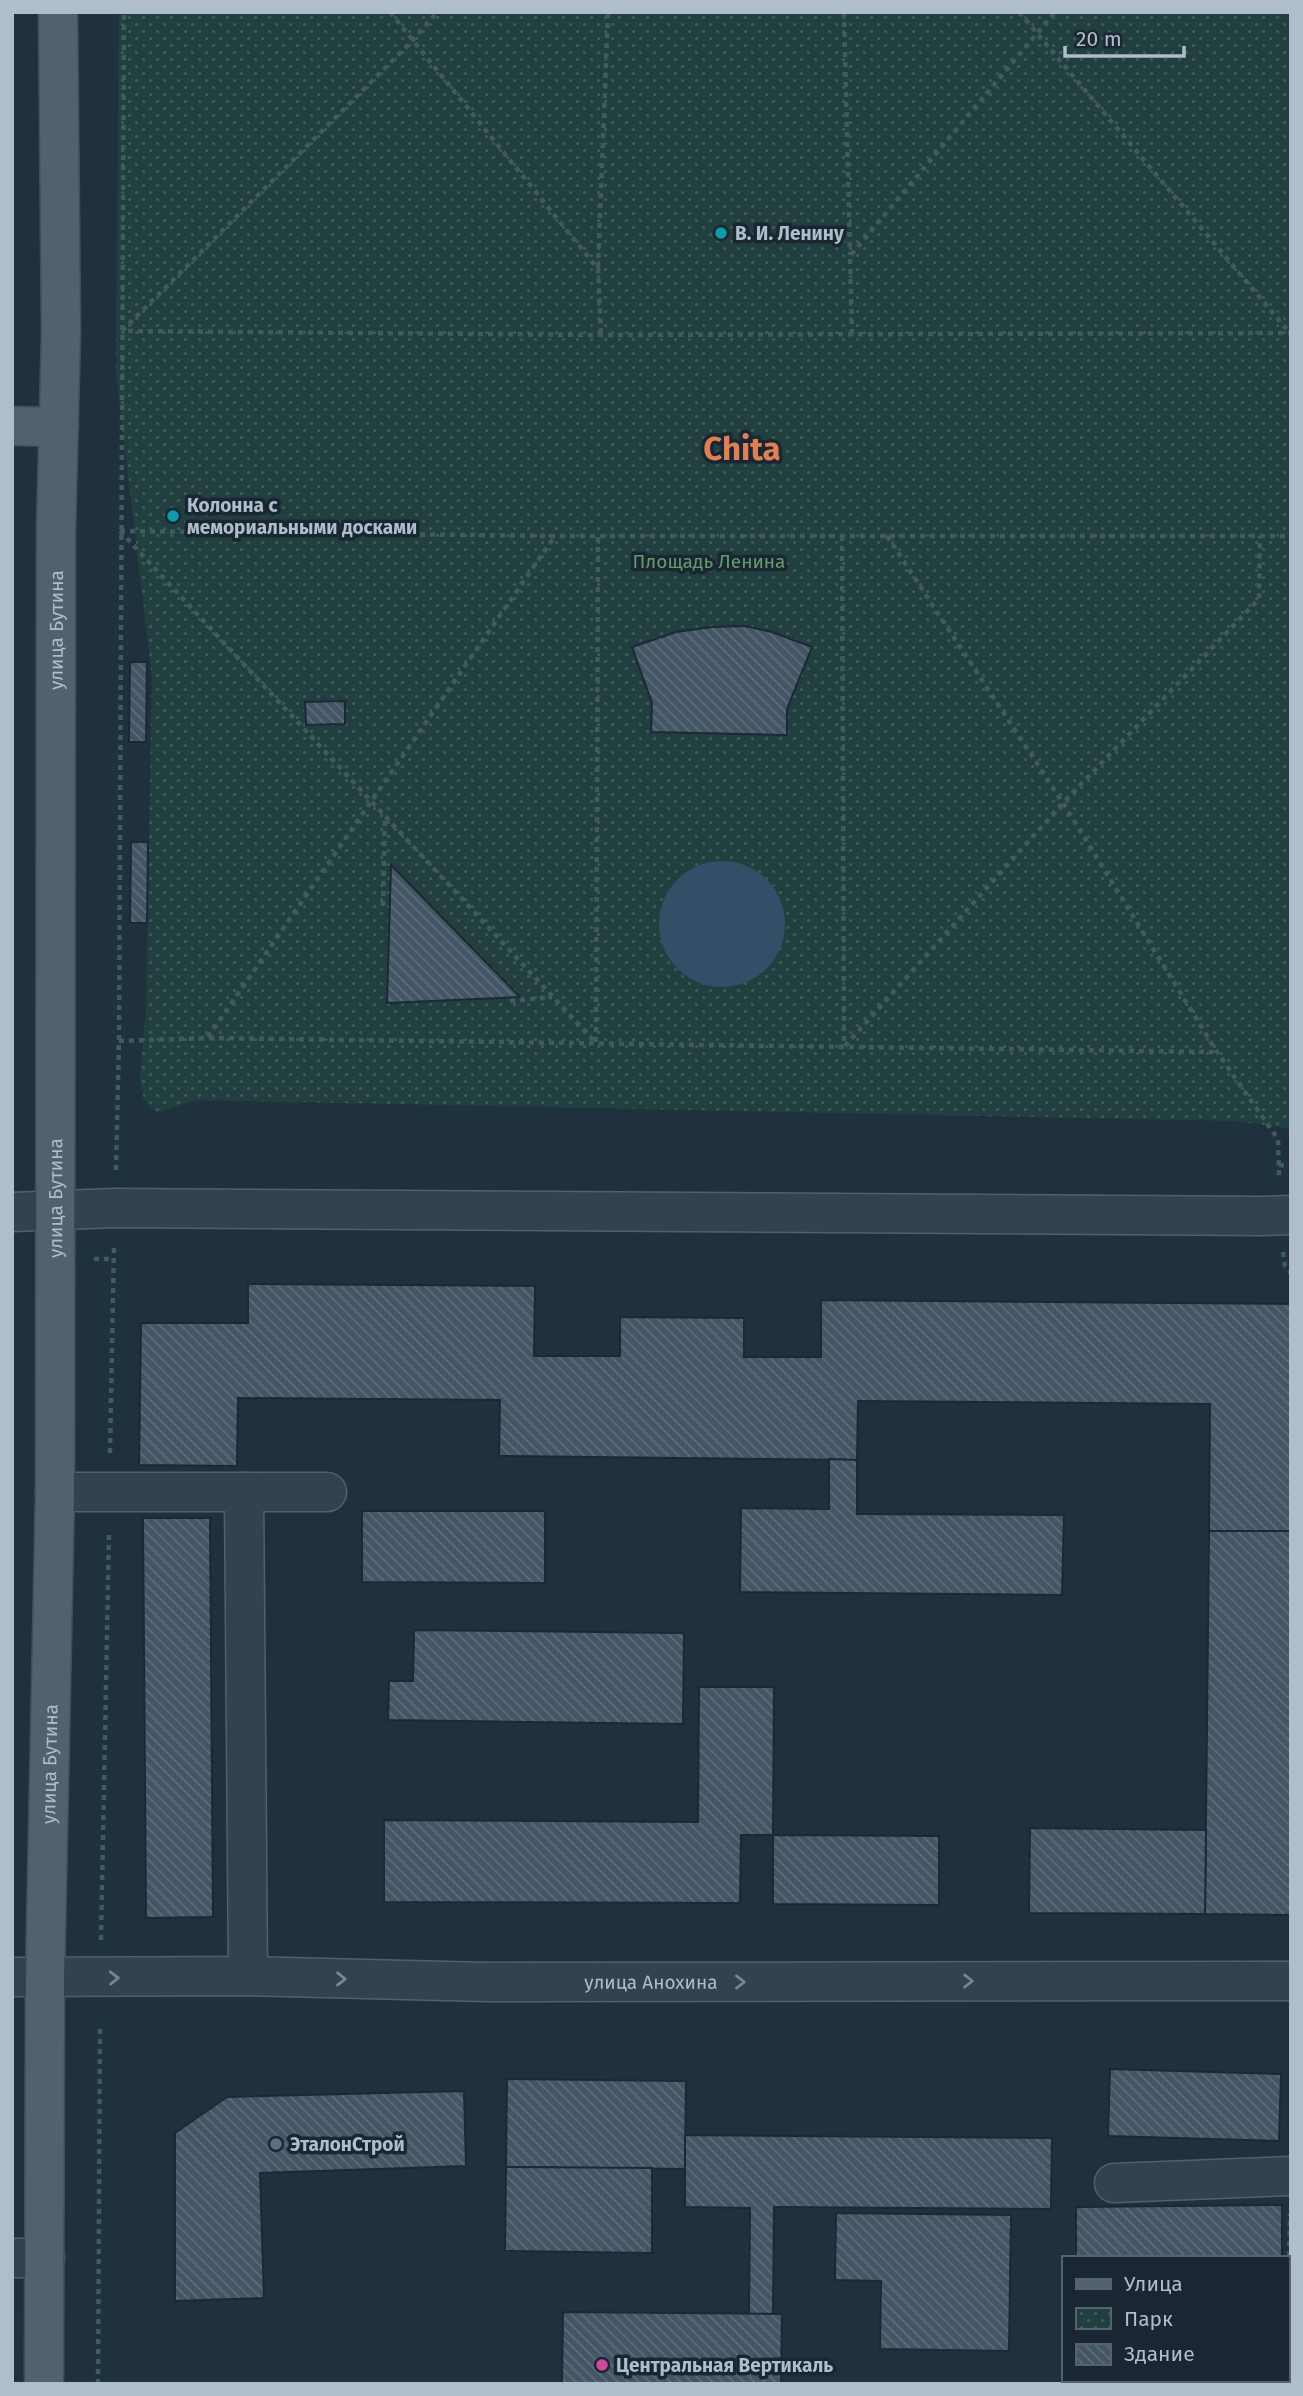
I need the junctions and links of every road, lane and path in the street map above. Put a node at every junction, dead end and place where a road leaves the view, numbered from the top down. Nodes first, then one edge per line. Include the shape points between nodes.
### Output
1 (58, 12) edge
2 (124, 12) edge
3 (390, 12) edge
4 (437, 12) edge
5 (608, 12) edge
6 (844, 12) edge
7 (1019, 12) edge
8 (1055, 12) edge
9 (1038, 35) junction
10 (413, 40) junction
11 (850, 256) junction
12 (598, 269) junction
13 (121, 331) junction
14 (128, 331) dead end
15 (1290, 333) edge
16 (852, 334) junction
17 (601, 335) junction
18 (12, 426) edge
19 (59, 427) junction
20 (120, 531) junction
21 (555, 536) junction
22 (598, 536) junction
23 (842, 536) junction
24 (887, 536) junction
25 (1260, 536) junction
26 (1291, 536) edge
27 (371, 801) junction
28 (1063, 803) junction
29 (385, 816) junction
30 (383, 906) dead end
31 (553, 997) junction
32 (510, 1001) dead end
33 (208, 1038) junction
34 (596, 1042) junction
35 (844, 1046) junction
36 (1217, 1052) junction
37 (1278, 1139) dead end
38 (1279, 1165) dead end
39 (1291, 1166) edge
40 (55, 1210) junction
41 (12, 1213) edge
42 (1291, 1214) edge
43 (55, 1492) junction
44 (244, 1492) junction
45 (327, 1492) dead end
46 (248, 1976) junction
47 (29, 1978) edge
48 (1291, 1981) edge
49 (100, 2026) dead end
50 (1291, 2176) edge
51 (1114, 2183) dead end
52 (1290, 2208) edge
53 (1289, 2257) edge
54 (29, 2258) edge
55 (44, 2384) edge
56 (99, 2384) edge

1 - 19 main road, улица Бутина
2 - 13 path
3 - 10 path
4 - 10 path
5 - 12 path
6 - 11 path
7 - 9 path
8 - 9 path
9 - 11 path
9 - 15 path
10 - 12 path
10 - 13 path
11 - 16 path
12 - 17 path
13 - 20 path
14 - 17 path
15 - 16 path
16 - 17 path
18 - 19 main road
19 - 40 main road, улица Бутина
20 - 21 path
20 - 27 path
20 - 33 path via 119,1041
21 - 22 path
21 - 27 path
22 - 23 path
22 - 34 path
23 - 24 path
23 - 35 path
24 - 25 path
24 - 28 path
25 - 26 path
25 - 28 path via 1259,599
27 - 29 path
27 - 33 path
28 - 35 path
28 - 36 path
29 - 30 path
29 - 31 path
31 - 32 path
31 - 34 path
33 - 34 path
34 - 35 path
35 - 36 path
36 - 37 path
38 - 39 path
40 - 41 street
40 - 42 street
40 - 43 main road, улица Бутина
43 - 44 street
43 - 47 main road, улица Бутина
44 - 45 street
44 - 46 street
47 -> 46 street, улица Анохина
46 -> 48 street, улица Анохина via 487,1982
47 - 54 main road, улица Бутина
49 - 56 path
50 - 51 street
52 - 53 path
54 - 55 main road, улица Бутина

